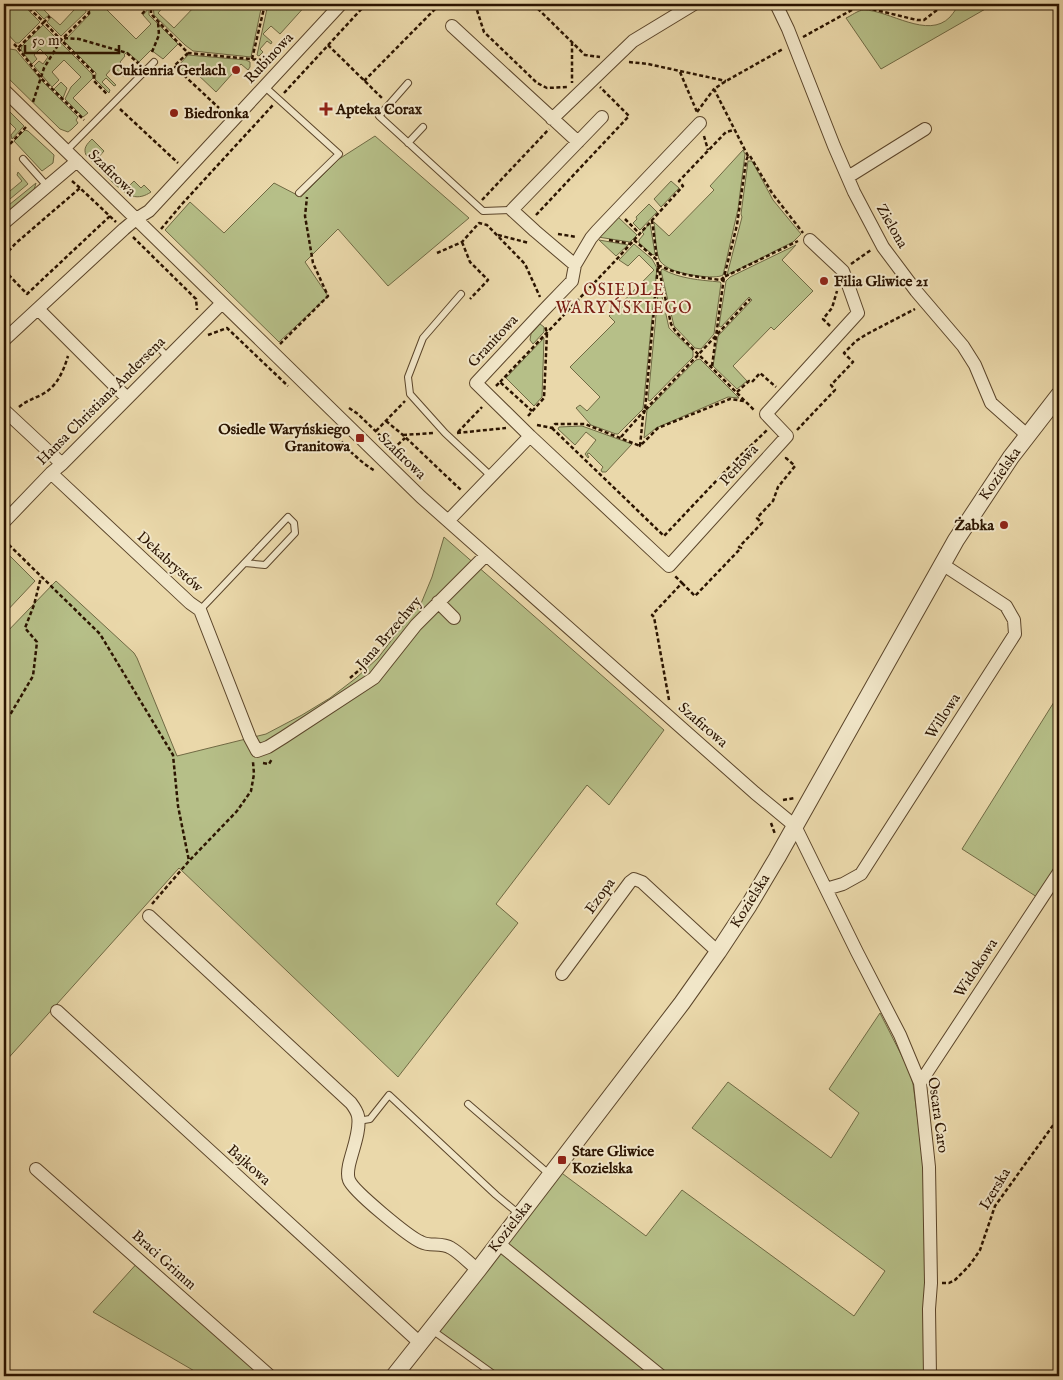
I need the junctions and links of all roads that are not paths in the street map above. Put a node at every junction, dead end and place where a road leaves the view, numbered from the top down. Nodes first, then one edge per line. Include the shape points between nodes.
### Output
1 (341, 4) edge
2 (694, 4) edge
3 (776, 4) edge
4 (452, 26) dead end
5 (154, 62) dead end
6 (408, 83) dead end
7 (264, 87) junction
8 (4, 90) edge
9 (602, 117) dead end
10 (698, 117) road end
11 (551, 123) junction
12 (423, 126) dead end
13 (925, 129) dead end
14 (408, 142) junction
15 (578, 142) junction
16 (66, 151) junction
17 (23, 159) dead end
18 (77, 161) junction
19 (848, 177) junction
20 (47, 186) junction
21 (299, 194) dead end
22 (512, 210) junction
23 (136, 219) junction
24 (4, 223) edge
25 (805, 237) road end
26 (575, 265) junction
27 (461, 294) dead end
28 (222, 303) junction
29 (38, 308) junction
30 (4, 340) edge
31 (157, 346) dead end
32 (168, 357) junction
33 (1059, 395) edge
34 (127, 398) junction
35 (10, 410) edge
36 (534, 431) junction
37 (1027, 435) junction
38 (62, 464) junction
39 (51, 473) junction
40 (492, 477) junction
41 (448, 521) junction
42 (4, 522) edge
43 (486, 555) junction
44 (245, 564) junction
45 (942, 564) junction
46 (438, 602) junction
47 (200, 610) junction
48 (454, 618) dead end
49 (257, 751) joint
50 (795, 826) junction
51 (1059, 872) edge
52 (826, 889) junction
53 (149, 916) road end
54 (718, 952) junction
55 (562, 974) dead end
56 (56, 1011) dead end
57 (920, 1083) junction
58 (468, 1104) dead end
59 (358, 1121) junction
60 (36, 1169) dead end
61 (550, 1175) junction
62 (520, 1215) junction
63 (498, 1243) junction
64 (478, 1270) junction
65 (431, 1329) junction
66 (420, 1343) junction
67 (270, 1376) edge
68 (394, 1376) edge
69 (496, 1376) edge
70 (661, 1376) edge
71 (930, 1376) edge

1 - 7 street, Rubinowa
2 - 11 street via 633,41
3 - 19 street, Zielona via 789,45
4 - 11 street
5 - 16 lane
6 - 14 lane via 378,116
7 - 21 lane via 339,154
7 - 23 street, Rubinowa via 158,202
8 - 16 street, Szafirowa
9 - 15 street
10 - 26 street, Granitowa via 591,238
11 - 15 street
12 - 14 lane
13 - 19 street
14 - 22 lane via 483,212
15 - 22 street
16 - 18 street, Szafirowa
17 - 20 lane
18 - 20 street
18 - 23 street, Szafirowa
19 - 37 street, Zielona via 883,247 962,346 975,365 991,403
20 - 24 street
22 - 26 street
23 - 28 street, Szafirowa
23 - 29 street, Rubinowa via 83,274
25 - 36 street, Perłowa via 842,271 858,313 766,414 787,436 669,566
26 - 36 street, Granitowa via 572,281 476,383
27 - 40 lane via 423,338 408,377 410,394 445,433
28 - 32 street, Hansa Christiana Andersena
28 - 41 street, Szafirowa
29 - 30 street, Rubinowa
29 - 34 street
31 - 32 lane
32 - 34 street, Hansa Christiana Andersena
33 - 37 street, Kozielska
34 - 38 street, Hansa Christiana Andersena
35 - 38 street
36 - 40 street
37 - 45 street, Kozielska
38 - 39 street, Hansa Christiana Andersena
39 - 42 street, Hansa Christiana Andersena
39 - 47 street, Dekabrystów
40 - 41 street
41 - 43 street, Szafirowa
43 - 46 street, Jana Brzechwy
43 - 50 street, Szafirowa
44 - 44 lane via 288,517 294,523 295,533 265,565
44 - 47 lane
45 - 50 street, Kozielska
45 - 52 street, Willowa via 1006,606 1014,620 1015,634 861,874
46 - 48 street
46 - 49 street, Jana Brzechwy via 374,678
47 - 49 street, Dekabrystów
50 - 52 street, Oscara Caro
50 - 54 street, Kozielska
51 - 57 street, Widokowa
52 - 57 street, Oscara Caro via 900,1035
53 - 59 street via 351,1103
54 - 55 street, Ezopa via 642,882 634,880
54 - 61 street, Kozielska via 682,1004
56 - 66 street, Bajkowa
57 - 71 street, Oscara Caro via 929,1167
58 - 61 lane
59 - 62 lane via 370,1119 389,1095
59 - 64 street via 348,1172 353,1187 414,1238 425,1244 449,1247
60 - 67 street, Braci Grimm
61 - 62 street, Kozielska
62 - 63 street, Kozielska
63 - 64 street, Kozielska
63 - 70 street
64 - 65 street, Kozielska
65 - 66 street, Kozielska
65 - 69 lane
66 - 68 street, Kozielska

